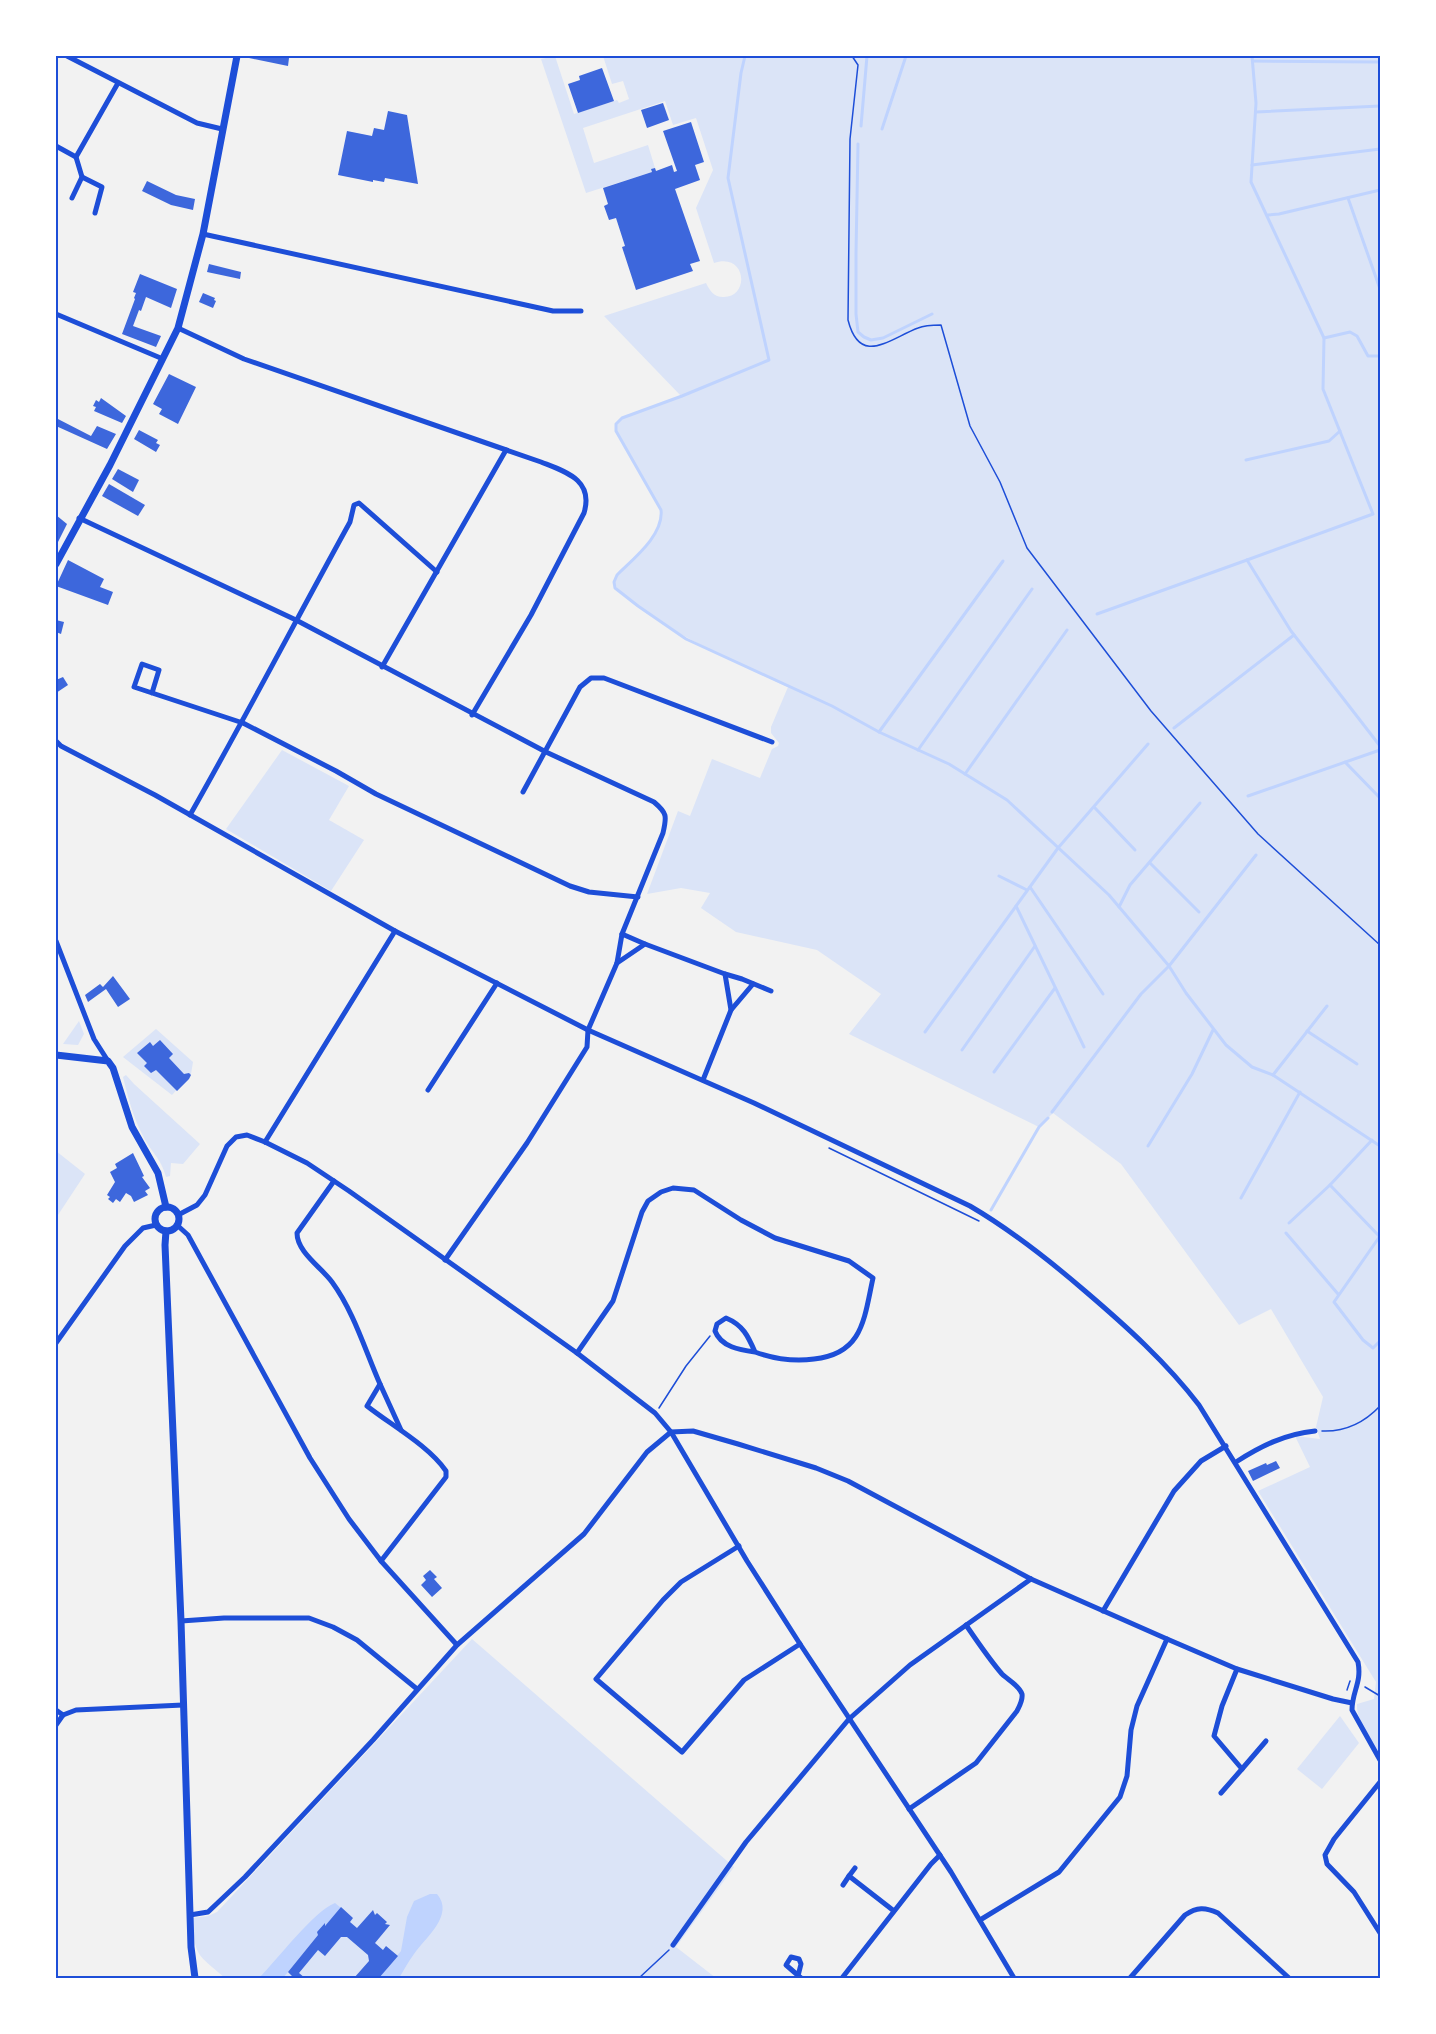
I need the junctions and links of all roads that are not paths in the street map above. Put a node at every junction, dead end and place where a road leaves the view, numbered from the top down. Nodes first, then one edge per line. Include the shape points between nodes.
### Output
1 (67, 56) edge
2 (237, 56) edge
3 (118, 83) junction
4 (222, 129) junction
5 (56, 146) edge
6 (76, 157) junction
7 (82, 177) junction
8 (72, 198) dead end
9 (95, 213) dead end
10 (203, 234) junction
11 (581, 311) dead end
12 (56, 314) edge
13 (178, 328) junction
14 (163, 359) junction
15 (506, 450) junction
16 (80, 518) junction
17 (56, 564) edge
18 (437, 572) junction
19 (296, 620) junction
20 (382, 667) junction
21 (152, 693) junction
22 (472, 714) junction
23 (243, 723) junction
24 (56, 741) edge
25 (772, 742) dead end
26 (546, 752) junction
27 (523, 792) dead end
28 (190, 815) junction
29 (638, 897) junction
30 (395, 931) junction
31 (622, 934) junction
32 (56, 941) edge
33 (645, 944) junction
34 (617, 963) junction
35 (725, 974) junction
36 (496, 983) junction
37 (753, 984) junction
38 (771, 991) dead end
39 (731, 1010) junction
40 (588, 1030) junction
41 (56, 1055) edge
42 (108, 1061) junction
43 (703, 1080) junction
44 (429, 1090) dead end
45 (265, 1142) junction
46 (334, 1181) junction
47 (166, 1207) junction
48 (178, 1215) junction
49 (156, 1225) junction
50 (177, 1225) junction
51 (166, 1231) junction
52 (445, 1260) junction
53 (56, 1342) edge
54 (755, 1352) junction
55 (577, 1353) junction
56 (380, 1384) junction
57 (401, 1430) junction
58 (1315, 1431) road end
59 (671, 1432) junction
60 (1226, 1446) junction
61 (1236, 1462) junction
62 (738, 1546) junction
63 (381, 1561) junction
64 (1031, 1579) junction
65 (1103, 1611) junction
66 (181, 1622) junction
67 (966, 1625) junction
68 (1167, 1639) junction
69 (800, 1644) junction
70 (457, 1645) junction
71 (1237, 1669) junction
72 (417, 1689) junction
73 (1352, 1702) junction
74 (183, 1705) junction
75 (56, 1710) edge
76 (63, 1715) junction
77 (849, 1719) junction
78 (56, 1725) edge
79 (1266, 1742) dead end
80 (1380, 1760) edge
81 (1242, 1769) junction
82 (1380, 1782) edge
83 (1221, 1793) dead end
84 (909, 1809) junction
85 (940, 1855) junction
86 (855, 1868) dead end
87 (849, 1876) junction
88 (843, 1885) dead end
89 (894, 1911) junction
90 (190, 1915) junction
91 (980, 1920) junction
92 (1380, 1933) edge
93 (673, 1945) road end
94 (195, 1978) edge
95 (842, 1978) edge
96 (1014, 1978) edge
97 (1130, 1978) edge
98 (1289, 1978) edge

1 - 3 street
2 - 4 street
3 - 4 street via 197,123
3 - 6 street
4 - 10 street
5 - 6 street
6 - 7 street
7 - 8 street
7 - 9 street via 102,187
10 - 11 street via 541,308
10 - 13 street
12 - 14 street
13 - 14 street
13 - 15 street via 244,359
14 - 16 street
15 - 18 street
15 - 22 street via 572,476 585,491 587,502 531,615
16 - 17 street
16 - 19 street
18 - 19 street via 358,503
18 - 20 street
19 - 20 street
19 - 23 street
20 - 22 street
21 - 21 street via 134,687 142,664 159,670
21 - 23 street
22 - 26 street
23 - 28 street
23 - 29 street via 376,794 570,886 588,892
24 - 28 street
25 - 26 street via 597,677 580,687
26 - 27 street
26 - 29 street via 663,809 667,818 663,833
28 - 30 street
29 - 31 street
30 - 36 street
30 - 45 street
31 - 33 street
31 - 34 street
32 - 42 street via 94,1039
33 - 34 street
33 - 35 street
34 - 40 street
35 - 37 street
35 - 39 street
36 - 40 street
36 - 44 street
37 - 38 street
37 - 39 street
39 - 43 street
40 - 43 street
40 - 52 street via 586,1047 533,1134
41 - 42 street
42 - 47 street via 132,1127 158,1173
43 - 60 street via 996,1222 1061,1270 1140,1339 1188,1392
45 - 46 street
45 - 48 street via 246,1135 225,1146 205,1195 197,1205
46 - 52 street
46 - 56 street via 297,1233 297,1240 341,1294
47 - 48 street
47 - 49 street via 156,1213
48 - 50 street
49 - 51 street
49 - 53 street via 143,1228 125,1246
50 - 51 street
50 - 63 street via 188,1235 310,1458
51 - 66 street
52 - 55 street
54 - 54 street via 746,1332 733,1321 726,1318 717,1324 715,1331 723,1343
54 - 55 street via 788,1360 830,1358 844,1351 856,1338 873,1278 849,1261 775,1238 694,1190 683,1188 662,1192 648,1201 613,1301
55 - 59 street via 655,1413
56 - 57 street
56 - 57 street via 367,1406
57 - 63 street via 443,1466 446,1477
58 - 61 street via 1281,1438
59 - 62 street
59 - 64 street via 693,1431 848,1481
59 - 70 street via 647,1452 584,1534
60 - 61 street
60 - 65 street via 1201,1461 1174,1491
61 - 73 street via 1358,1662 1360,1675
62 - 69 street
62 - 69 street via 681,1582 596,1679 682,1752 744,1680
63 - 70 street
64 - 65 street
64 - 67 street
65 - 68 street
66 - 72 street via 309,1618 357,1640
66 - 74 street
67 - 77 street via 910,1665
67 - 84 street via 994,1664 1020,1689 1022,1702 976,1763
68 - 71 street
68 - 91 street via 1137,1706 1127,1776 1120,1797 1059,1872
69 - 77 street
70 - 72 street
71 - 73 street
71 - 81 street via 1214,1736
72 - 90 street via 244,1877 208,1912
73 - 80 street via 1357,1721
74 - 76 street via 76,1710
74 - 90 street
75 - 76 street
76 - 78 street
77 - 84 street
77 - 93 street via 746,1842
79 - 81 street
81 - 83 street
82 - 92 street via 1325,1855 1327,1864 1354,1892
84 - 85 street
85 - 89 street
85 - 91 street
86 - 87 street
87 - 88 street
87 - 89 street
89 - 95 street
90 - 94 street
91 - 96 street
97 - 98 street via 1185,1915 1206,1908 1218,1913

